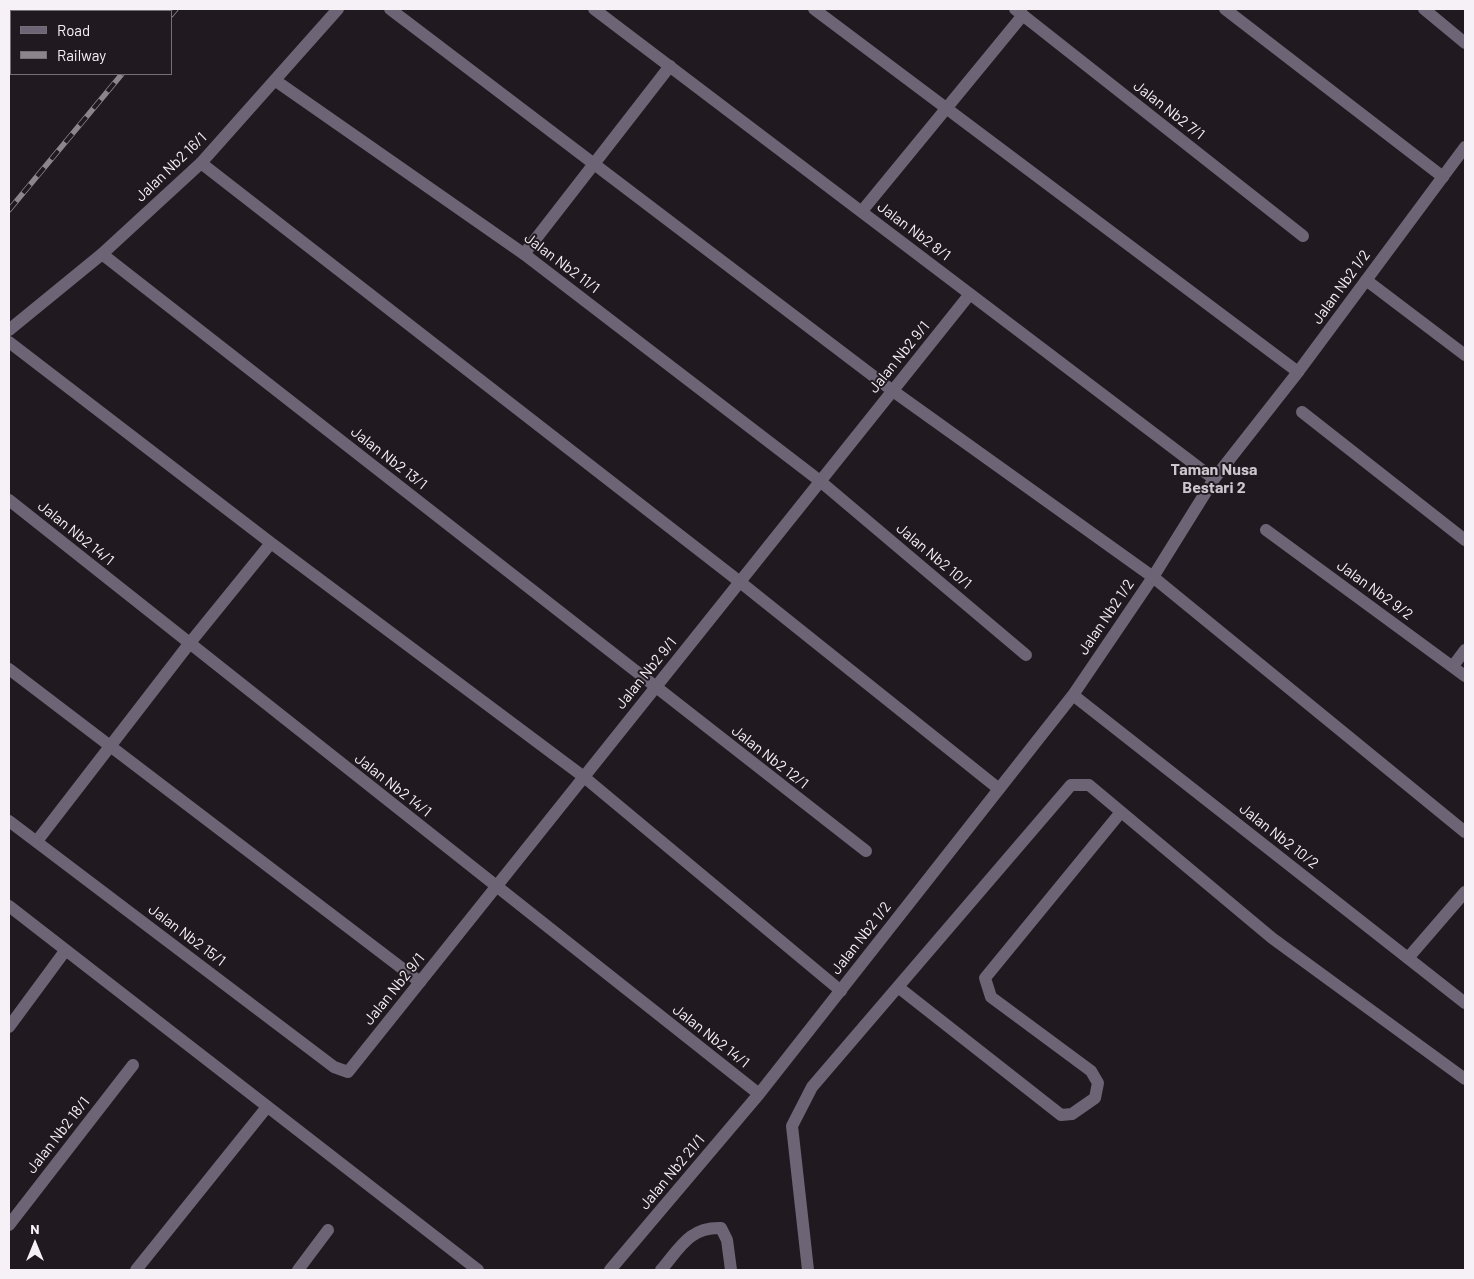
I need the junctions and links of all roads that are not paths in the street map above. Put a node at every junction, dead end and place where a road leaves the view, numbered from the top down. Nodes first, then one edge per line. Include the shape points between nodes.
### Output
1 (338, 9) edge
2 (390, 9) edge
3 (594, 9) edge
4 (814, 9) edge
5 (1225, 9) edge
6 (1424, 9) edge
7 (1022, 11) edge
8 (10, 33) edge
9 (9, 37) edge
10 (1465, 42) edge
11 (670, 66) junction
12 (276, 81) junction
13 (947, 109) junction
14 (1465, 147) edge
15 (594, 162) junction
16 (201, 163) junction
17 (1443, 177) junction
18 (862, 211) junction
19 (1303, 236) dead end
20 (102, 254) junction
21 (524, 254) junction
22 (1366, 280) junction
23 (970, 294) junction
24 (9, 330) edge
25 (9, 342) edge
26 (1465, 355) edge
27 (1298, 372) junction
28 (892, 391) junction
29 (1302, 412) dead end
30 (1214, 479) junction
31 (820, 481) junction
32 (9, 500) edge
33 (1266, 530) dead end
34 (1465, 540) edge
35 (271, 543) junction
36 (1153, 577) junction
37 (740, 582) junction
38 (189, 644) junction
39 (1465, 650) edge
40 (1026, 655) dead end
41 (1453, 666) junction
42 (9, 669) edge
43 (1465, 676) edge
44 (655, 688) junction
45 (1073, 696) junction
46 (110, 746) junction
47 (584, 777) junction
48 (999, 790) junction
49 (1121, 812) junction
50 (9, 821) edge
51 (1465, 832) edge
52 (37, 842) junction
53 (866, 851) dead end
54 (496, 888) junction
55 (1465, 892) edge
56 (9, 906) edge
57 (65, 950) junction
58 (1408, 958) junction
59 (420, 982) junction
60 (898, 987) junction
61 (841, 991) junction
62 (1465, 1002) edge
63 (9, 1028) edge
64 (133, 1065) dead end
65 (348, 1072) joint
66 (1465, 1079) edge
67 (759, 1094) junction
68 (267, 1107) junction
69 (9, 1225) edge
70 (328, 1230) dead end
71 (463, 1266) edge
72 (136, 1270) edge
73 (298, 1270) edge
74 (478, 1270) edge
75 (610, 1270) edge
76 (661, 1270) edge
77 (731, 1270) edge
78 (808, 1270) edge

1 - 12 street, Jalan Nb2 16/1
2 - 15 street
3 - 11 street, Jalan Nb2 8/1
4 - 13 street
5 - 17 street
6 - 10 street
7 - 13 street
7 - 19 street, Jalan Nb2 7/1
8 - 9 street
11 - 15 street
11 - 18 street, Jalan Nb2 8/1
12 - 16 street, Jalan Nb2 16/1
12 - 21 street, Jalan Nb2 11/1
13 - 18 street
13 - 27 street
14 - 17 street, Jalan Nb2 1/2
15 - 21 street
15 - 28 street
16 - 20 street, Jalan Nb2 16/1
16 - 37 street
17 - 22 street, Jalan Nb2 1/2
18 - 23 street, Jalan Nb2 8/1
20 - 24 street, Jalan Nb2 16/1
20 - 44 street, Jalan Nb2 13/1
21 - 31 street, Jalan Nb2 11/1
22 - 26 street
22 - 27 street, Jalan Nb2 1/2
23 - 28 street, Jalan Nb2 9/1
23 - 30 street, Jalan Nb2 8/1
25 - 35 street
27 - 30 street, Jalan Nb2 1/2
28 - 31 street, Jalan Nb2 9/1
28 - 36 street
29 - 34 street
30 - 36 street, Jalan Nb2 1/2
31 - 37 street, Jalan Nb2 9/1
31 - 40 street, Jalan Nb2 10/1
32 - 38 street, Jalan Nb2 14/1
33 - 41 street, Jalan Nb2 9/2
35 - 38 street
35 - 47 street
36 - 45 street, Jalan Nb2 1/2
36 - 51 street
37 - 44 street, Jalan Nb2 9/1
37 - 48 street
38 - 46 street
38 - 54 street, Jalan Nb2 14/1
39 - 41 street
41 - 43 street, Jalan Nb2 9/2
42 - 46 street
44 - 47 street, Jalan Nb2 9/1
44 - 53 street, Jalan Nb2 12/1
45 - 48 street, Jalan Nb2 1/2
45 - 58 street, Jalan Nb2 10/2
46 - 52 street
46 - 59 street
47 - 54 street, Jalan Nb2 9/1
47 - 61 street
48 - 61 street, Jalan Nb2 1/2
49 - 60 street via 1089,785 1071,785
49 - 60 street via 985,978 991,997 1091,1071 1098,1083 1095,1098 1072,1114 1062,1115
49 - 66 street via 1272,938
50 - 52 street, Jalan Nb2 15/1
52 - 65 street, Jalan Nb2 15/1 via 334,1067
54 - 59 street, Jalan Nb2 9/1
54 - 67 street, Jalan Nb2 14/1
55 - 58 street
56 - 57 street
57 - 63 street
57 - 68 street
58 - 62 street, Jalan Nb2 10/2
59 - 65 street, Jalan Nb2 9/1
60 - 78 street via 812,1087 792,1126
61 - 67 street, Jalan Nb2 1/2
64 - 69 street, Jalan Nb2 18/1
67 - 75 street, Jalan Nb2 21/1
68 - 71 street
68 - 72 street
70 - 73 street
71 - 74 street
76 - 77 street via 690,1235 707,1228 721,1228 727,1240

